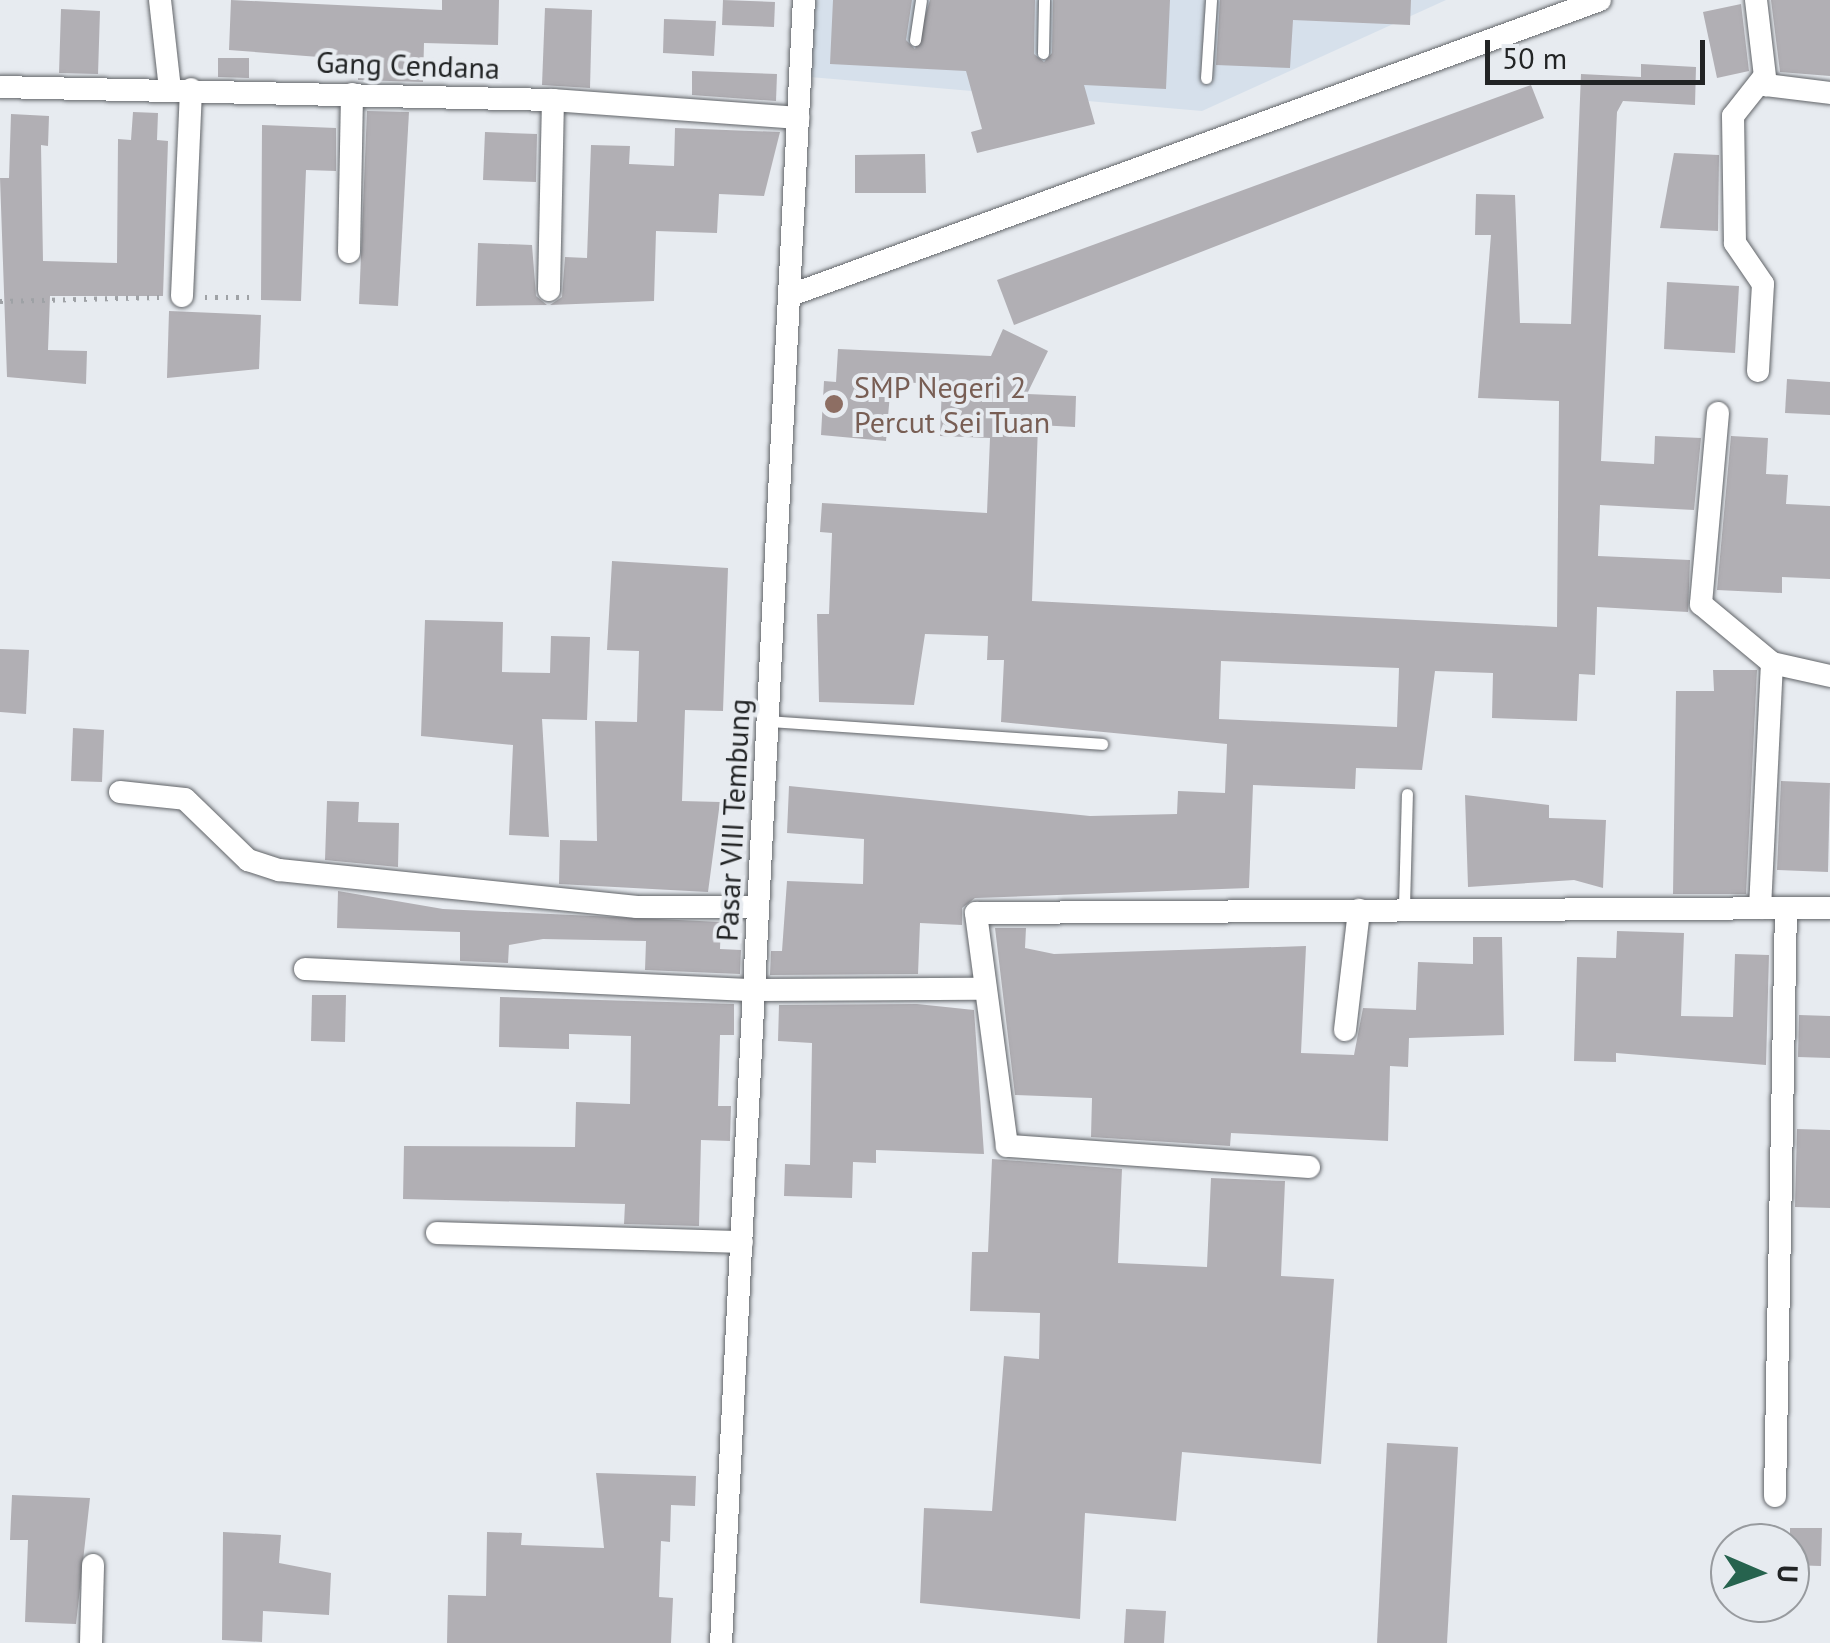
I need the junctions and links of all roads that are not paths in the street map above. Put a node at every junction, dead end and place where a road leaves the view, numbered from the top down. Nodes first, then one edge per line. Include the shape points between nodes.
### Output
1 (160, 0) edge
2 (804, 0) edge
3 (921, 0) edge
4 (1044, 0) edge
5 (1211, 0) edge
6 (1600, 0) edge
7 (1756, 0) edge
8 (916, 40) dead end
9 (1043, 53) dead end
10 (1206, 78) dead end
11 (1763, 78) junction
12 (8, 87) edge
13 (180, 89) junction
14 (1830, 93) edge
15 (352, 94) junction
16 (553, 100) junction
17 (798, 118) junction
18 (349, 252) dead end
19 (791, 286) junction
20 (548, 290) dead end
21 (182, 296) road end
22 (1758, 371) dead end
23 (1718, 413) dead end
24 (1772, 663) junction
25 (1830, 676) edge
26 (768, 721) junction
27 (1102, 744) dead end
28 (120, 792) dead end
29 (1408, 794) dead end
30 (1404, 906) junction
31 (758, 907) junction
32 (1760, 908) junction
33 (1830, 908) edge
34 (1786, 909) junction
35 (1358, 910) junction
36 (305, 968) dead end
37 (980, 989) junction
38 (754, 990) junction
39 (1344, 1030) dead end
40 (1308, 1167) dead end
41 (436, 1233) dead end
42 (742, 1242) junction
43 (1775, 1496) dead end
44 (93, 1565) dead end
45 (92, 1643) edge
46 (721, 1643) edge

1 - 13 street
2 - 17 street, Pasar VIII Tembung
3 - 8 lane
4 - 9 lane
5 - 10 lane
6 - 19 street
7 - 11 street
11 - 14 street via 1773,90
11 - 22 street via 1733,116 1735,243 1763,284
12 - 13 street, Gang Cendana
13 - 15 street, Gang Cendana
13 - 21 street
15 - 16 street, Gang Cendana
15 - 18 street
16 - 17 street, Gang Cendana
16 - 20 street
17 - 19 street, Pasar VIII Tembung
19 - 26 street, Pasar VIII Tembung
23 - 24 street via 1700,604
24 - 25 street
24 - 32 street
26 - 27 lane
26 - 31 street, Pasar VIII Tembung
28 - 31 street via 185,798 248,860 279,870 637,906
29 - 30 lane
30 - 32 street
30 - 35 street
31 - 38 street, Pasar VIII Tembung
32 - 34 street
33 - 34 street
34 - 43 street
35 - 37 street via 981,911 973,919
35 - 39 street
36 - 38 street
37 - 38 street
37 - 40 street via 1002,1138 1016,1150
38 - 42 street, Pasar VIII Tembung
41 - 42 street
42 - 46 street, Pasar VIII Tembung
44 - 45 street

